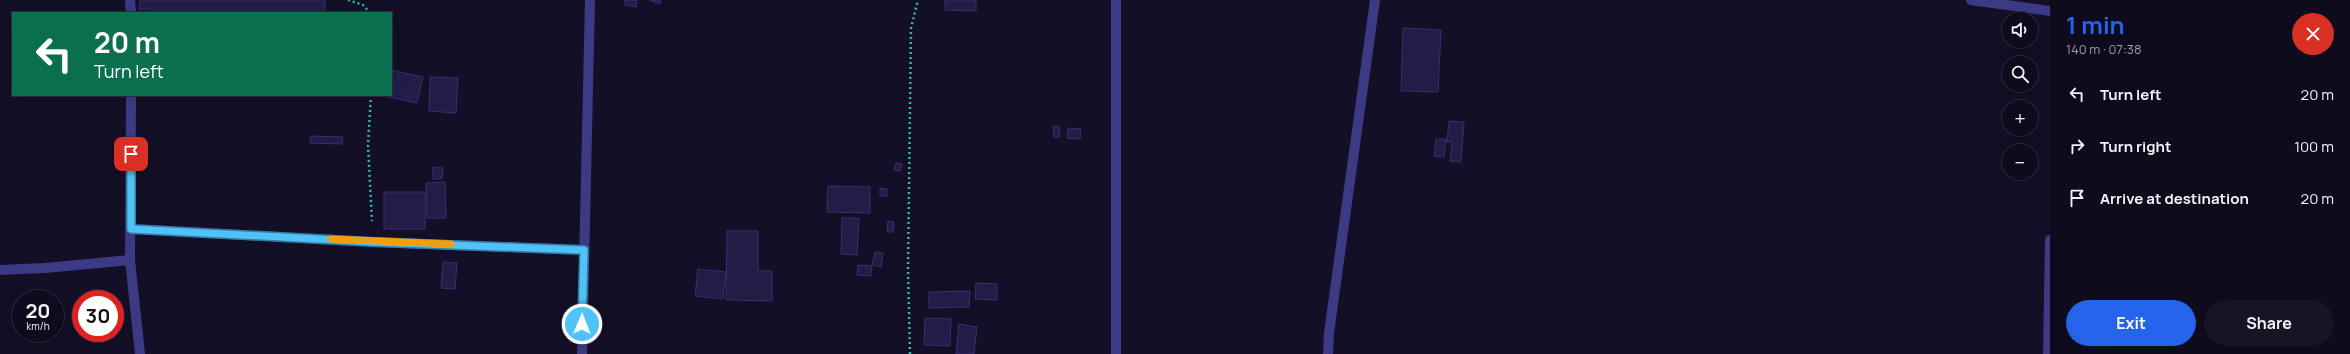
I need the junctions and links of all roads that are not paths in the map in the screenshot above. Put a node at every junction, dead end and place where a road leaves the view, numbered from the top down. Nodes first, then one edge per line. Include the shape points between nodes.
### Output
1 (130, 0) edge
2 (590, 0) edge
3 (1116, 0) edge
4 (1375, 0) edge
5 (1971, 0) edge
6 (2050, 11) edge
7 (130, 12) edge
8 (131, 96) edge
9 (131, 229) junction
10 (2050, 240) edge
11 (584, 250) junction
12 (130, 260) junction
13 (0, 270) edge
14 (140, 354) edge
15 (582, 354) edge
16 (1116, 354) edge
17 (1328, 354) edge
18 (2048, 354) edge

1 - 7 street
2 - 11 street
3 - 16 street
4 - 17 street
5 - 6 street
8 - 9 street
9 - 11 street
9 - 12 street
10 - 18 street
11 - 15 street
12 - 13 street
12 - 14 street

